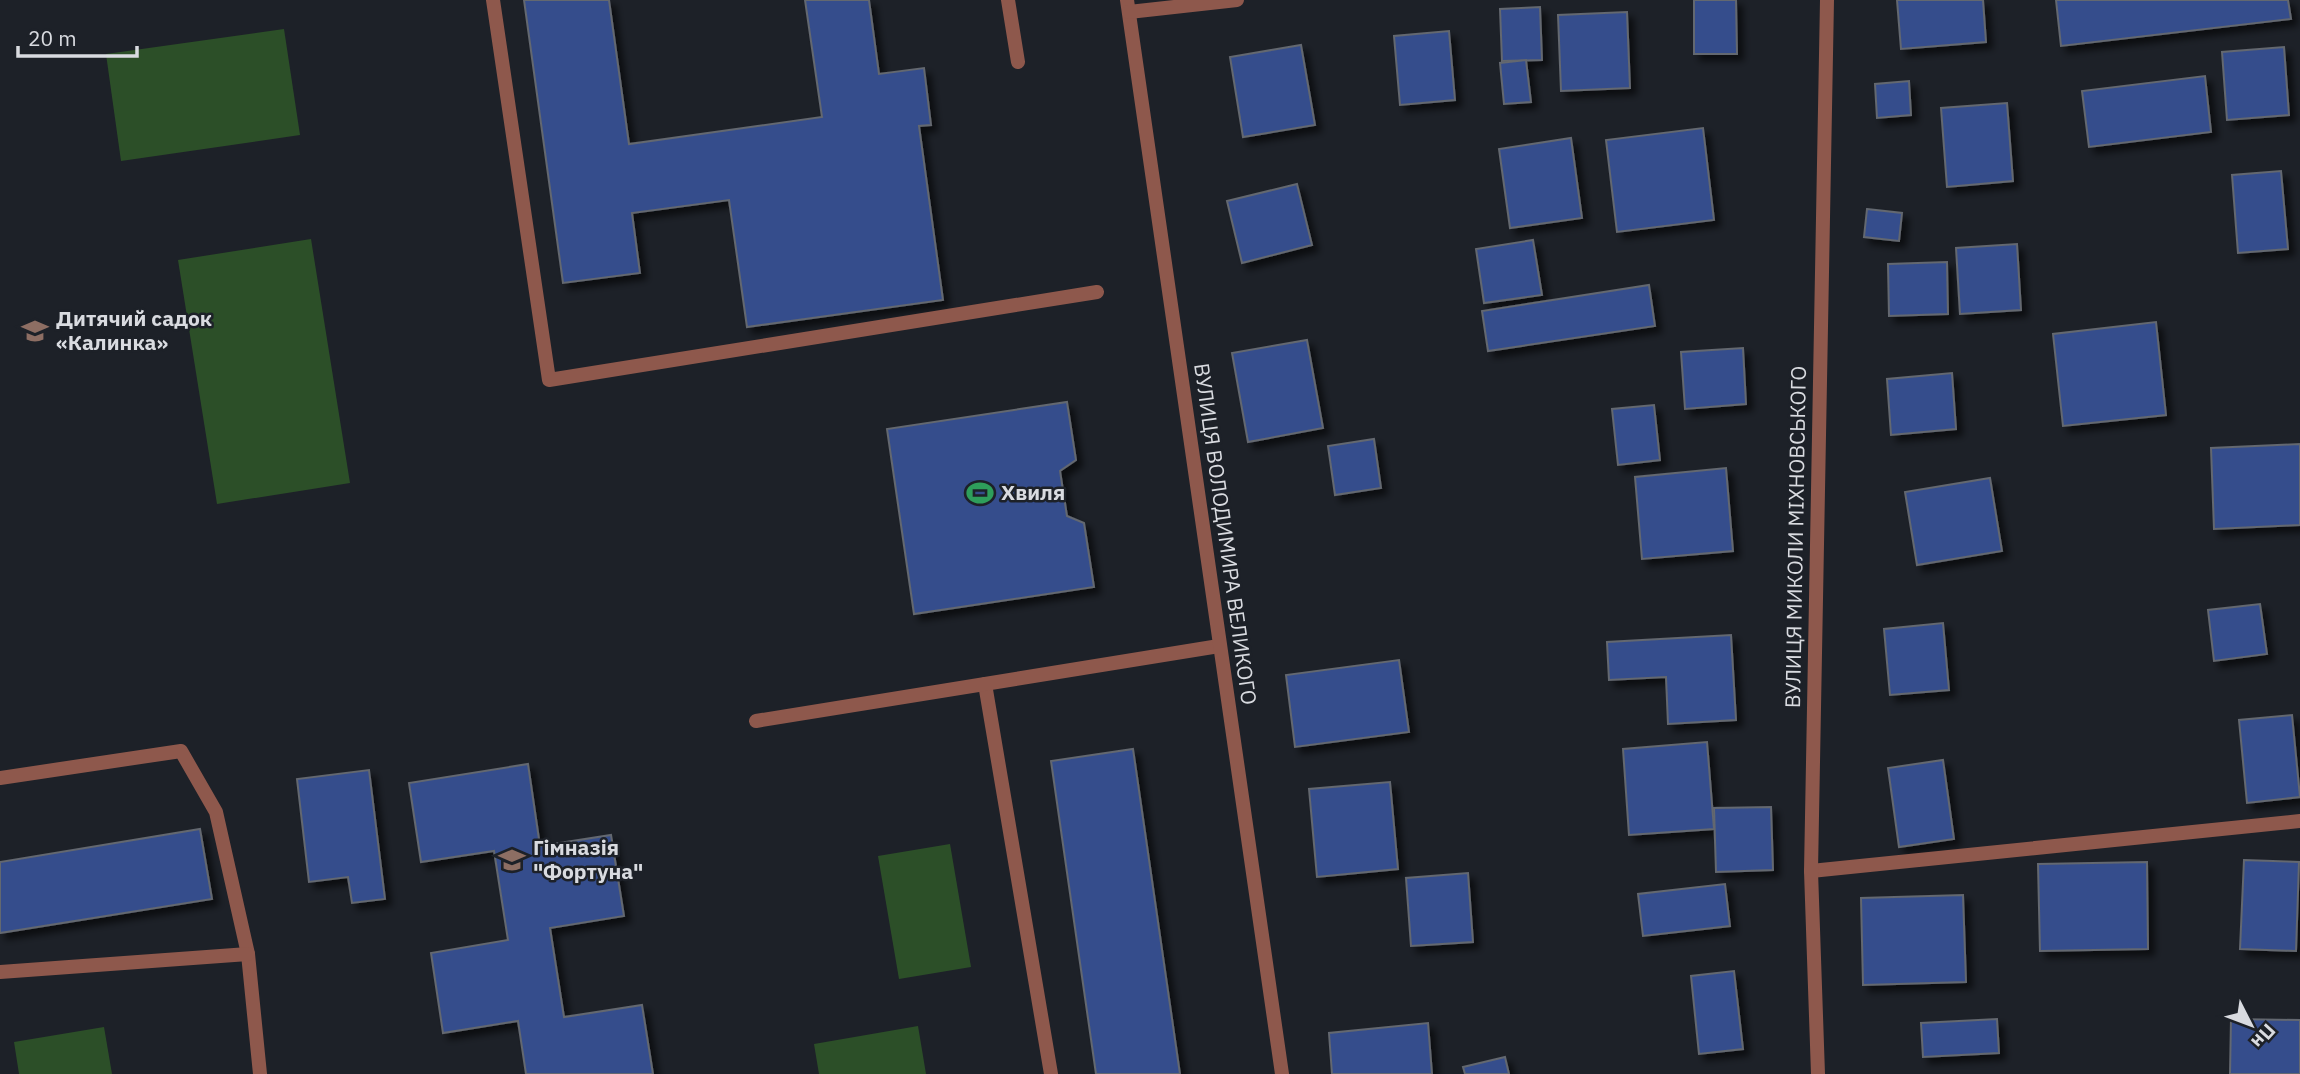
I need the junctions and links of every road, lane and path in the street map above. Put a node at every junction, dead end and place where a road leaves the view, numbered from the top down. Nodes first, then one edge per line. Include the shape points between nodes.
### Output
1 (493, 0) edge
2 (1008, 0) edge
3 (1237, 0) edge
4 (1827, 0) edge
5 (1128, 6) edge
6 (1018, 62) dead end
7 (1097, 292) dead end
8 (1219, 646) junction
9 (985, 684) junction
10 (755, 721) dead end
11 (0, 778) edge
12 (2300, 821) edge
13 (1811, 871) junction
14 (248, 954) junction
15 (0, 972) edge
16 (260, 1074) edge
17 (1051, 1074) edge
18 (1282, 1074) edge
19 (1818, 1074) edge

1 - 7 street via 549,380
2 - 6 street
3 - 5 street
4 - 13 street, ВУЛИЦЯ МИКОЛИ МІХНОВСЬКОГО
5 - 8 street, ВУЛИЦЯ ВОЛОДИМИРА ВЕЛИКОГО
8 - 9 street
8 - 18 street, ВУЛИЦЯ ВОЛОДИМИРА ВЕЛИКОГО
9 - 10 street
9 - 17 street
11 - 14 street via 181,751 216,812
12 - 13 street
13 - 19 street, ВУЛИЦЯ МИКОЛИ МІХНОВСЬКОГО
14 - 15 street
14 - 16 street

